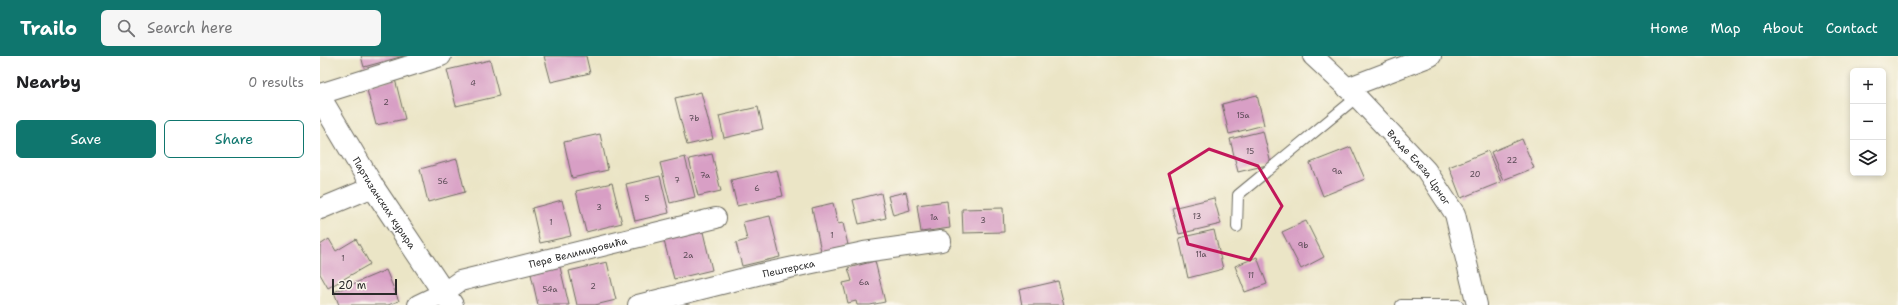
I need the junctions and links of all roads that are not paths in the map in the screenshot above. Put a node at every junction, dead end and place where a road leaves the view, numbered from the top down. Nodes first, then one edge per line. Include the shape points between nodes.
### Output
1 (441, 56) edge
2 (1313, 56) edge
3 (1431, 56) edge
4 (1352, 93) junction
5 (320, 94) edge
6 (320, 98) edge
7 (373, 187) junction
8 (320, 209) edge
9 (716, 218) dead end
10 (1237, 227) dead end
11 (941, 241) dead end
12 (447, 299) edge
13 (418, 305) edge
14 (638, 305) edge
15 (1401, 305) edge
16 (1458, 305) edge
17 (1477, 305) edge

1 - 5 street
2 - 4 street, Владе Елеза Црног
3 - 4 street
4 - 10 lane via 1238,195
4 - 17 street, Владе Елеза Црног via 1426,170 1455,214
6 - 7 street, Партизанских курира
7 - 8 street
7 - 12 street, Партизанских курира
9 - 12 street, Пере Велимировића via 460,281
11 - 14 street, Пештерска via 864,252 761,274
12 - 13 street, Пере Велимировића
15 - 16 lane

